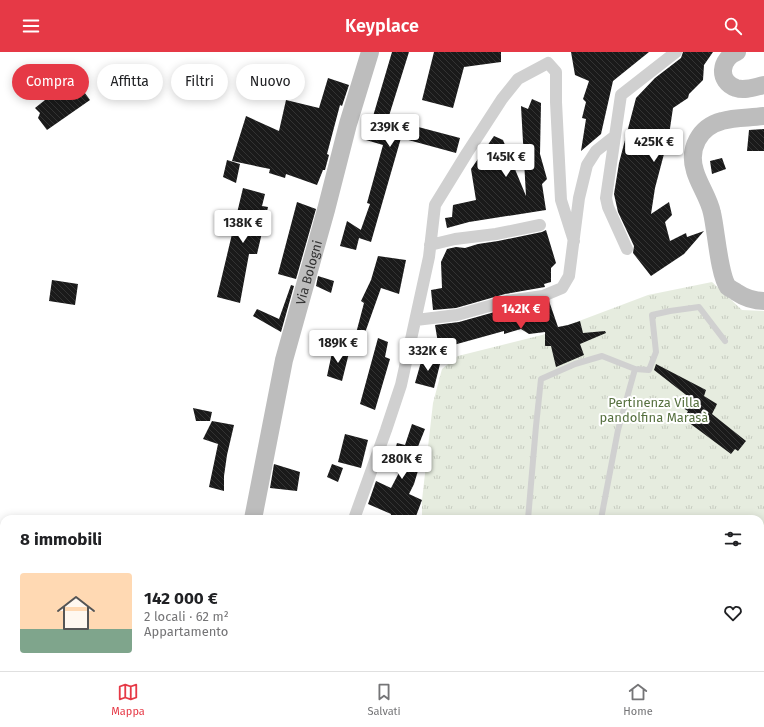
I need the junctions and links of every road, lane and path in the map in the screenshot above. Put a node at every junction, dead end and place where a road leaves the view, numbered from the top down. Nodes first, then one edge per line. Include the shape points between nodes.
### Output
1 (370, 52) edge
2 (676, 52) edge
3 (736, 52) edge
4 (764, 85) edge
5 (764, 116) edge
6 (615, 136) junction
7 (540, 225) dead end
8 (574, 241) junction
9 (430, 244) junction
10 (627, 249) dead end
11 (764, 301) edge
12 (416, 320) junction
13 (725, 341) dead end
14 (636, 369) junction
15 (254, 515) edge
16 (355, 515) edge
17 (528, 515) edge
18 (602, 515) edge

1 - 15 street, Via Bologni via 284,360
2 - 6 street via 621,95
3 - 4 street via 724,62 724,77 729,84 747,89
5 - 11 street via 722,121 712,125 697,140 692,160 712,211 721,265 728,287 746,299
6 - 8 street via 596,151 587,165 579,198
6 - 10 street via 606,198
7 - 9 street
8 - 9 street via 561,200 556,72 548,63 518,79 502,99 436,205
8 - 12 street via 569,276 562,288 543,296 506,301 457,315
9 - 12 street
12 - 16 street via 401,385
13 - 14 lane via 699,308 652,315 656,352 649,370
14 - 17 lane via 602,356 575,364 541,379
14 - 18 lane via 618,430

